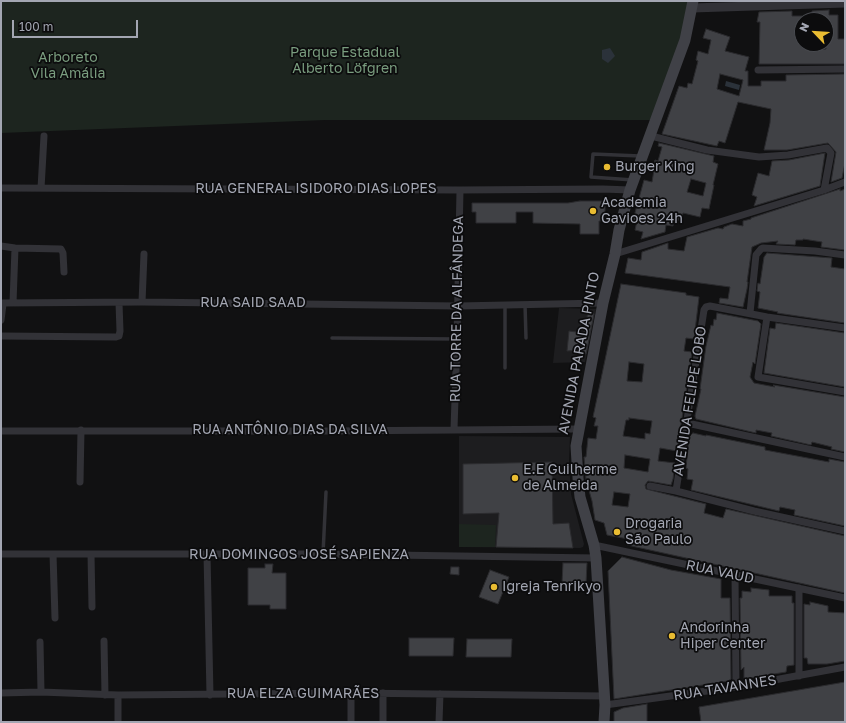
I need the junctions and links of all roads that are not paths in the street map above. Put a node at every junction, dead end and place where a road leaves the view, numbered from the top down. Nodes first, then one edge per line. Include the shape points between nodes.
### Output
1 (842, 3) edge
2 (693, 4) edge
3 (845, 69) edge
4 (758, 70) dead end
5 (44, 136) dead end
6 (651, 136) junction
7 (643, 156) junction
8 (845, 182) edge
9 (632, 185) junction
10 (1, 188) edge
11 (41, 188) junction
12 (460, 190) junction
13 (824, 190) junction
14 (1, 246) edge
15 (15, 248) junction
16 (144, 254) dead end
17 (615, 254) junction
18 (845, 255) edge
19 (64, 272) dead end
20 (142, 302) junction
21 (12, 303) junction
22 (119, 303) junction
23 (602, 303) junction
24 (2, 304) edge
25 (525, 304) junction
26 (505, 305) junction
27 (458, 306) junction
28 (750, 313) junction
29 (767, 317) junction
30 (1, 320) edge
31 (845, 328) edge
32 (1, 336) edge
33 (332, 338) dead end
34 (526, 338) dead end
35 (457, 339) junction
36 (505, 368) dead end
37 (845, 392) edge
38 (687, 423) junction
39 (454, 429) junction
40 (579, 429) junction
41 (81, 430) junction
42 (1, 431) edge
43 (845, 457) edge
44 (80, 482) dead end
45 (650, 486) dead end
46 (676, 491) junction
47 (326, 492) dead end
48 (845, 530) edge
49 (594, 545) junction
50 (1, 554) edge
51 (53, 554) junction
52 (91, 554) junction
53 (207, 554) junction
54 (323, 554) junction
55 (596, 558) junction
56 (735, 574) junction
57 (799, 588) junction
58 (845, 598) edge
59 (92, 607) dead end
60 (55, 618) dead end
61 (104, 641) dead end
62 (40, 642) dead end
63 (845, 667) edge
64 (799, 676) junction
65 (736, 687) junction
66 (41, 692) junction
67 (1, 693) edge
68 (350, 693) junction
69 (383, 693) junction
70 (440, 694) junction
71 (106, 695) junction
72 (118, 695) junction
73 (210, 695) junction
74 (604, 701) junction
75 (118, 722) edge
76 (351, 722) edge
77 (383, 722) edge
78 (440, 722) edge
79 (604, 722) edge

1 - 2 street
2 - 6 main road, AVENIDA PARADA PINTO via 685,40
3 - 4 street
5 - 11 street
6 - 7 main road, AVENIDA PARADA PINTO
6 - 13 street via 707,150 759,157 827,148 831,153
7 - 9 main road, AVENIDA PARADA PINTO
7 - 9 lane via 593,154 591,177
8 - 13 street
9 - 12 street, RUA GENERAL ISIDORO DIAS LOPES via 603,189
9 - 17 main road, AVENIDA PARADA PINTO
10 - 11 street, RUA GENERAL ISIDORO DIAS LOPES
11 - 12 street, RUA GENERAL ISIDORO DIAS LOPES
12 - 27 street, RUA TORRE DA ALFÂNDEGA
13 - 17 street
14 - 15 street
15 - 19 street via 61,249
15 - 21 street
16 - 20 street
17 - 23 main road, AVENIDA PARADA PINTO
18 - 28 street via 761,249 756,255
20 - 22 street, RUA SAID SAAD
20 - 27 street, RUA SAID SAAD
21 - 22 street, RUA SAID SAAD
21 - 24 street, RUA SAID SAAD
22 - 32 street via 120,334 116,337
23 - 25 street, RUA SAID SAAD
23 - 40 main road, AVENIDA PARADA PINTO
24 - 30 street
25 - 26 street, RUA SAID SAAD
25 - 34 lane
26 - 27 street, RUA SAID SAAD
26 - 36 lane
27 - 35 street, RUA TORRE DA ALFÂNDEGA
28 - 29 street
28 - 38 street, AVENIDA FELIPE LOBO via 710,306 704,310
29 - 31 street
29 - 37 street via 758,377
33 - 35 lane
35 - 39 street, RUA TORRE DA ALFÂNDEGA
38 - 43 street
38 - 46 street, AVENIDA FELIPE LOBO
39 - 40 street, RUA ANTÔNIO DIAS DA SILVA
39 - 41 street, RUA ANTÔNIO DIAS DA SILVA
40 - 49 main road, AVENIDA PARADA PINTO via 576,446 580,497
41 - 42 street, RUA ANTÔNIO DIAS DA SILVA
41 - 44 street
45 - 46 street
46 - 48 street
47 - 54 lane
49 - 55 main road, AVENIDA PARADA PINTO
49 - 56 street, RUA VAUD
50 - 51 street, RUA DOMINGOS JOSÉ SAPIENZA
51 - 52 street, RUA DOMINGOS JOSÉ SAPIENZA
51 - 60 street
52 - 53 street, RUA DOMINGOS JOSÉ SAPIENZA
52 - 59 street
53 - 54 street, RUA DOMINGOS JOSÉ SAPIENZA
53 - 73 street
54 - 55 street, RUA DOMINGOS JOSÉ SAPIENZA
55 - 74 main road, AVENIDA PARADA PINTO
56 - 57 street, RUA VAUD
56 - 65 street
57 - 58 street, RUA VAUD
57 - 64 street
61 - 71 street
62 - 66 street
63 - 64 street, RUA TAVANNES
64 - 65 street, RUA TAVANNES
65 - 74 street, RUA TAVANNES
66 - 67 street, RUA ELZA GUIMARÃES
66 - 71 street, RUA ELZA GUIMARÃES
68 - 69 street, RUA ELZA GUIMARÃES
68 - 73 street, RUA ELZA GUIMARÃES
68 - 76 street
69 - 70 street, RUA ELZA GUIMARÃES
69 - 77 street
70 - 74 street, RUA ELZA GUIMARÃES
70 - 78 street
71 - 72 street, RUA ELZA GUIMARÃES
72 - 73 street, RUA ELZA GUIMARÃES
72 - 75 street
74 - 79 main road, AVENIDA PARADA PINTO

